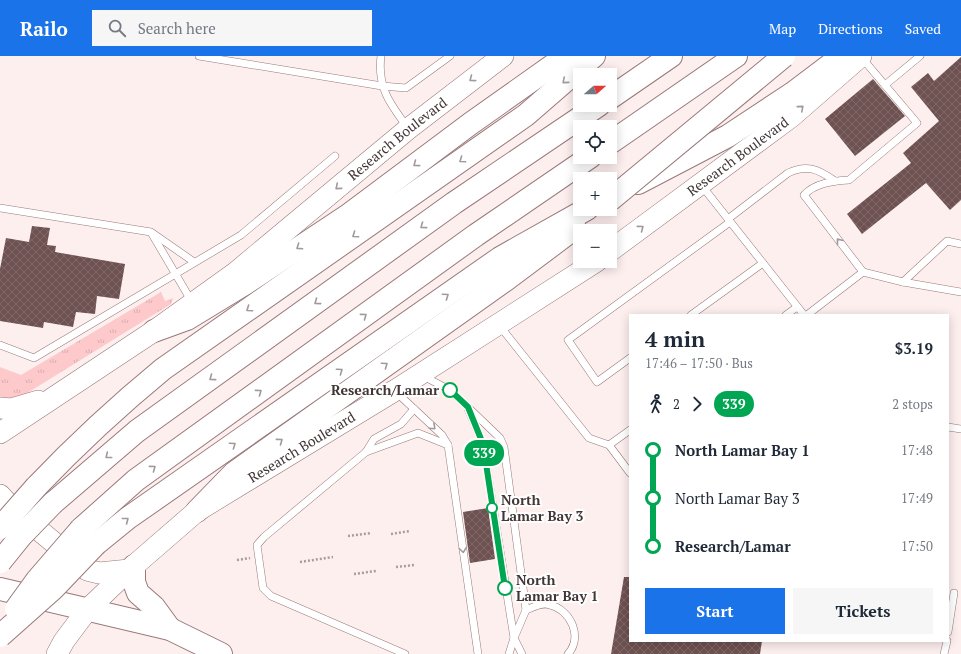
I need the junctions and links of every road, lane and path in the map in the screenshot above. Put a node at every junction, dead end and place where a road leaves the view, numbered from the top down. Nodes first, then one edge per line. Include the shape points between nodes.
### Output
1 (199, 56) edge
2 (382, 56) edge
3 (450, 56) edge
4 (503, 56) edge
5 (566, 56) edge
6 (594, 56) edge
7 (671, 56) edge
8 (736, 56) edge
9 (784, 56) edge
10 (842, 56) edge
11 (861, 56) edge
12 (920, 56) edge
13 (885, 85) junction
14 (382, 86) junction
15 (617, 93) edge
16 (589, 112) edge
17 (408, 129) junction
18 (617, 138) edge
19 (335, 156) dead end
20 (580, 164) edge
21 (835, 181) junction
22 (701, 184) junction
23 (617, 193) edge
24 (617, 195) edge
25 (0, 208) edge
26 (575, 216) edge
27 (590, 216) edge
28 (729, 220) junction
29 (151, 232) junction
30 (961, 244) edge
31 (617, 246) edge
32 (194, 262) junction
33 (763, 264) junction
34 (586, 268) edge
35 (863, 272) junction
36 (176, 275) junction
37 (903, 282) junction
38 (961, 292) edge
39 (193, 303) junction
40 (797, 306) junction
41 (692, 314) edge
42 (787, 314) edge
43 (804, 314) edge
44 (806, 314) edge
45 (499, 324) junction
46 (154, 331) junction
47 (0, 345) edge
48 (629, 359) edge
49 (420, 375) junction
50 (394, 391) junction
51 (57, 394) junction
52 (468, 407) junction
53 (0, 408) edge
54 (414, 409) junction
55 (22, 418) junction
56 (949, 427) edge
57 (961, 429) edge
58 (629, 431) edge
59 (0, 433) edge
60 (0, 444) edge
61 (448, 445) junction
62 (609, 445) junction
63 (366, 452) junction
64 (629, 472) edge
65 (0, 495) edge
66 (197, 511) junction
67 (0, 528) edge
68 (410, 531) dead end
69 (371, 532) dead end
70 (391, 534) dead end
71 (348, 536) dead end
72 (333, 557) dead end
73 (0, 562) edge
74 (300, 562) dead end
75 (415, 565) dead end
76 (396, 567) dead end
77 (131, 568) junction
78 (376, 570) dead end
79 (354, 574) dead end
80 (0, 589) edge
81 (954, 593) dead end
82 (88, 608) junction
83 (526, 610) junction
84 (949, 626) edge
85 (170, 629) junction
86 (0, 631) edge
87 (0, 636) edge
88 (514, 638) junction
89 (946, 642) edge
90 (60, 647) edge
91 (221, 654) edge
92 (405, 654) edge
93 (478, 654) edge
94 (509, 654) edge
95 (522, 654) edge
96 (568, 654) edge
97 (944, 654) edge

1 - 14 lane
2 - 14 lane
3 - 14 lane via 406,88
4 -> 17 main road, Research Boulevard
5 -> 46 main road via 347,216 187,319
6 -> 67 main road, bridge via 526,115 163,369 122,402 78,443
7 - 15 main road
8 - 18 main road
9 - 23 main road, bridge
10 - 24 main road via 793,93 728,136
11 - 13 lane
22 -> 11 main road, Research Boulevard via 791,117
12 - 13 lane
13 - 21 lane via 916,123 849,180
14 - 17 lane via 392,107
16 -> 73 main road, bridge via 454,203 137,431 53,502
17 -> 39 main road, Research Boulevard via 235,273
19 - 32 lane via 241,235
86 -> 20 main road, bridge via 37,580 81,529 136,480 476,235
21 - 28 lane via 820,170 796,169
35 -> 21 lane via 804,195 814,187
22 - 28 lane
31 -> 22 main road, Research Boulevard
25 - 29 lane
87 -> 26 main road, bridge via 54,588 96,544 128,518 500,258
66 -> 27 main road via 234,473 507,279
28 - 33 lane
28 - 48 lane via 568,340 597,382
29 - 32 lane
29 - 36 lane
30 - 37 lane via 947,241
32 - 36 lane
33 - 40 lane
33 - 41 lane
34 - 45 main road, Research Boulevard
35 - 37 lane
35 - 44 lane
36 - 39 lane
36 - 47 lane via 34,358
37 - 38 lane
39 - 46 main road, Research Boulevard
40 - 42 lane
40 - 43 lane
45 - 49 main road, Research Boulevard
45 - 62 lane via 589,438
46 - 51 main road, Research Boulevard
49 - 50 main road, Research Boulevard
49 - 52 lane via 450,390
50 - 54 lane
50 - 66 main road, Research Boulevard
51 - 53 main road via 11,409
51 - 55 main road, Research Boulevard
52 - 83 lane via 500,438 504,447
52 - 88 lane via 483,444
54 -> 61 lane via 442,435
54 - 63 lane via 401,424 374,439
55 - 59 main road, Research Boulevard
55 - 60 main road
56 - 57 lane
58 - 62 lane
61 - 63 lane via 418,433
61 -> 93 lane
62 - 64 lane
63 - 92 lane via 257,545 263,588 271,596
65 - 77 main road via 86,570 99,573
66 - 77 main road, Research Boulevard
68 - 70 path
69 - 71 path
72 - 74 path
75 - 76 path
77 - 82 main road, Research Boulevard
77 - 85 main road via 138,593 154,607
78 - 79 path
80 - 82 main road
81 - 84 lane
82 - 85 main road
82 - 90 main road, Research Boulevard
83 - 88 lane
83 - 96 lane via 541,604 550,604 569,616 574,626 575,639
85 - 91 main road
88 - 94 lane
88 - 95 lane
89 - 97 lane

